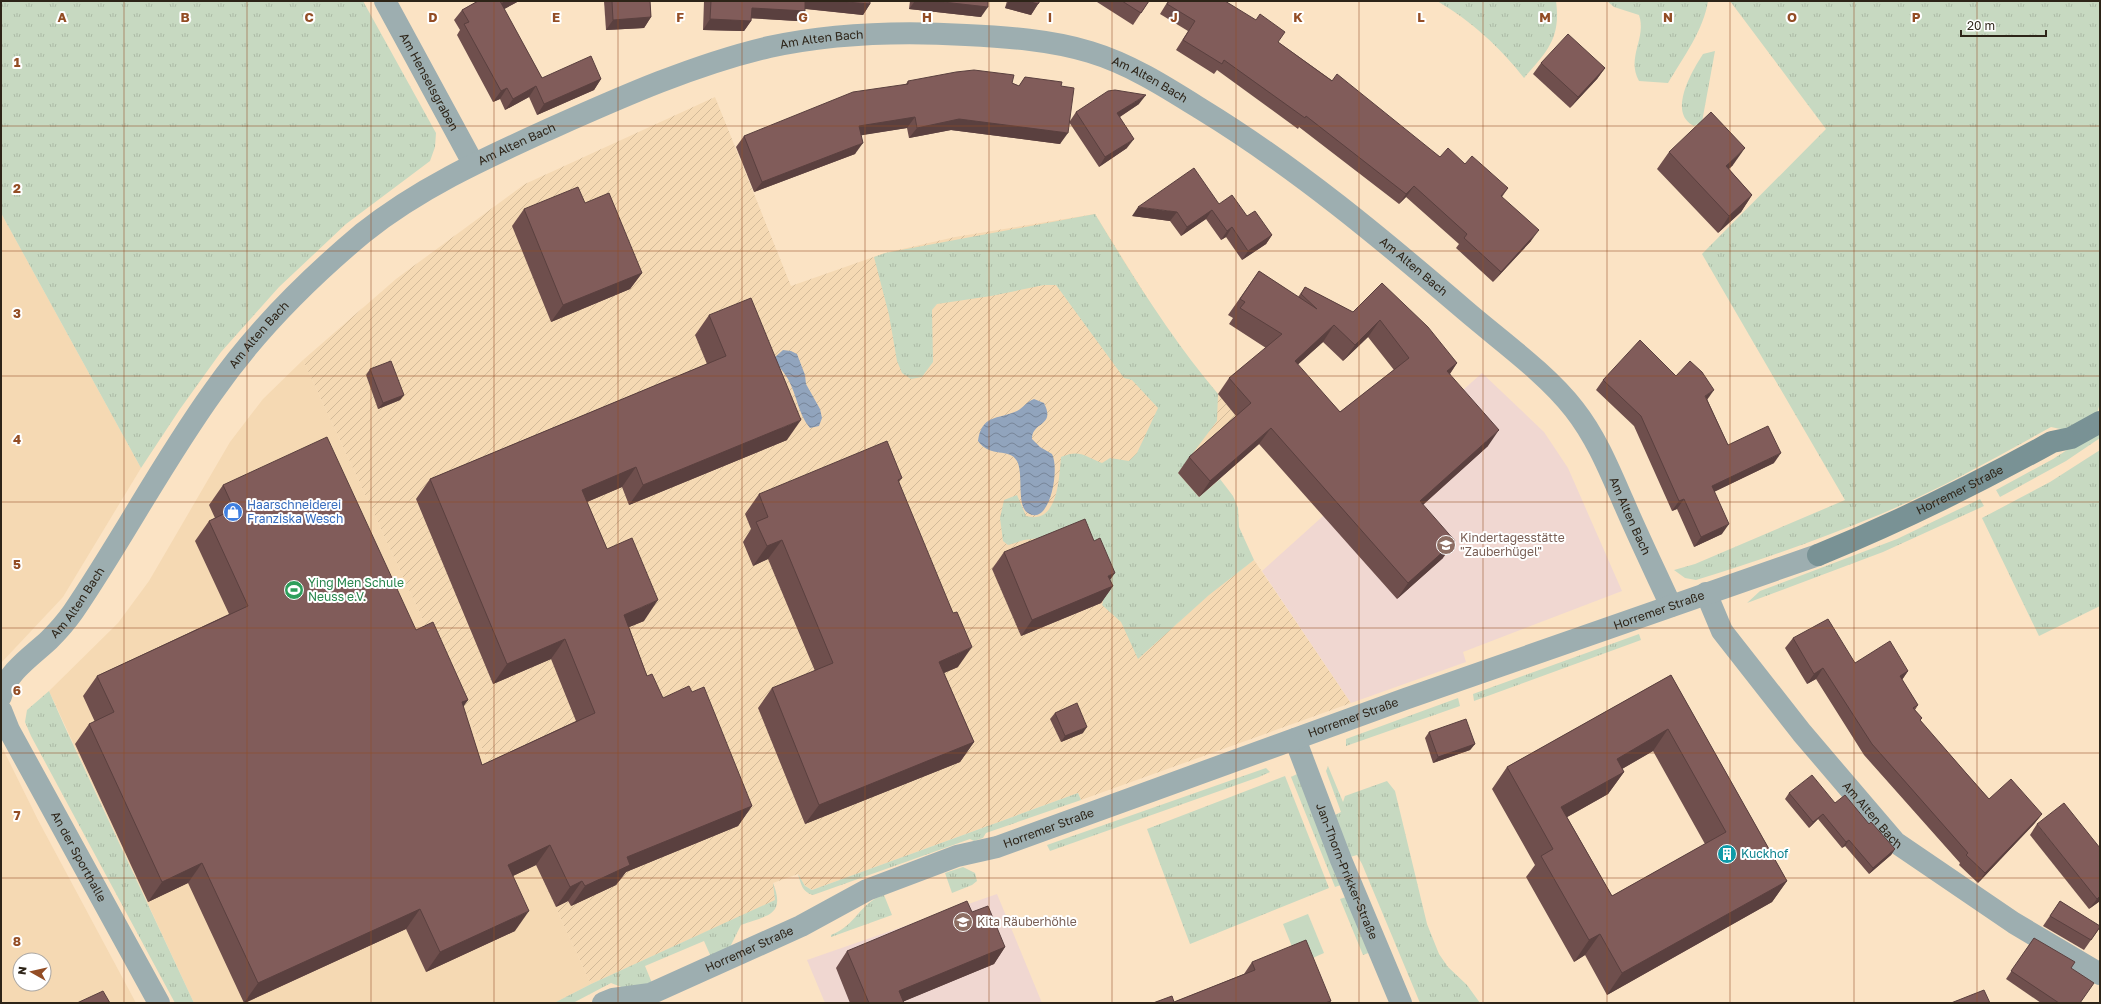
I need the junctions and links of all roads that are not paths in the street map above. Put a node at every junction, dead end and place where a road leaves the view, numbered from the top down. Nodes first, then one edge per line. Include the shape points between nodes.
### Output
1 (385, 1) edge
2 (473, 163) junction
3 (2100, 422) edge
4 (1818, 555) joint
5 (1706, 593) junction
6 (1671, 606) junction
7 (1, 696) edge
8 (1, 710) edge
9 (1295, 739) junction
10 (2100, 974) edge
11 (159, 1003) edge
12 (603, 1003) edge
13 (1401, 1003) edge

1 - 2 street, Am Henselsgraben
2 - 6 street, Am Alten Bach via 676,76 770,47 848,35 935,33 1046,43 1084,50 1114,60 1195,105 1281,162 1403,257 1547,381 1572,406 1591,432
2 - 7 street, Am Alten Bach via 413,198 364,232 266,326 238,358 201,409 73,612 49,640 15,672 6,683
3 - 4 main road, Horremer Straße via 2071,438 2052,442 1926,509
4 - 5 street, Horremer Straße
5 - 6 street, Horremer Straße
5 - 10 street, Am Alten Bach via 1722,631 1802,733 1895,842 2008,919
6 - 9 street, Horremer Straße
8 - 11 street, An der Sporthalle via 9,730
9 - 12 street, Horremer Straße via 997,847 957,856 874,888 802,926 650,994 613,999
9 - 13 street, Jan-Thorn-Prikker-Straße via 1341,860

